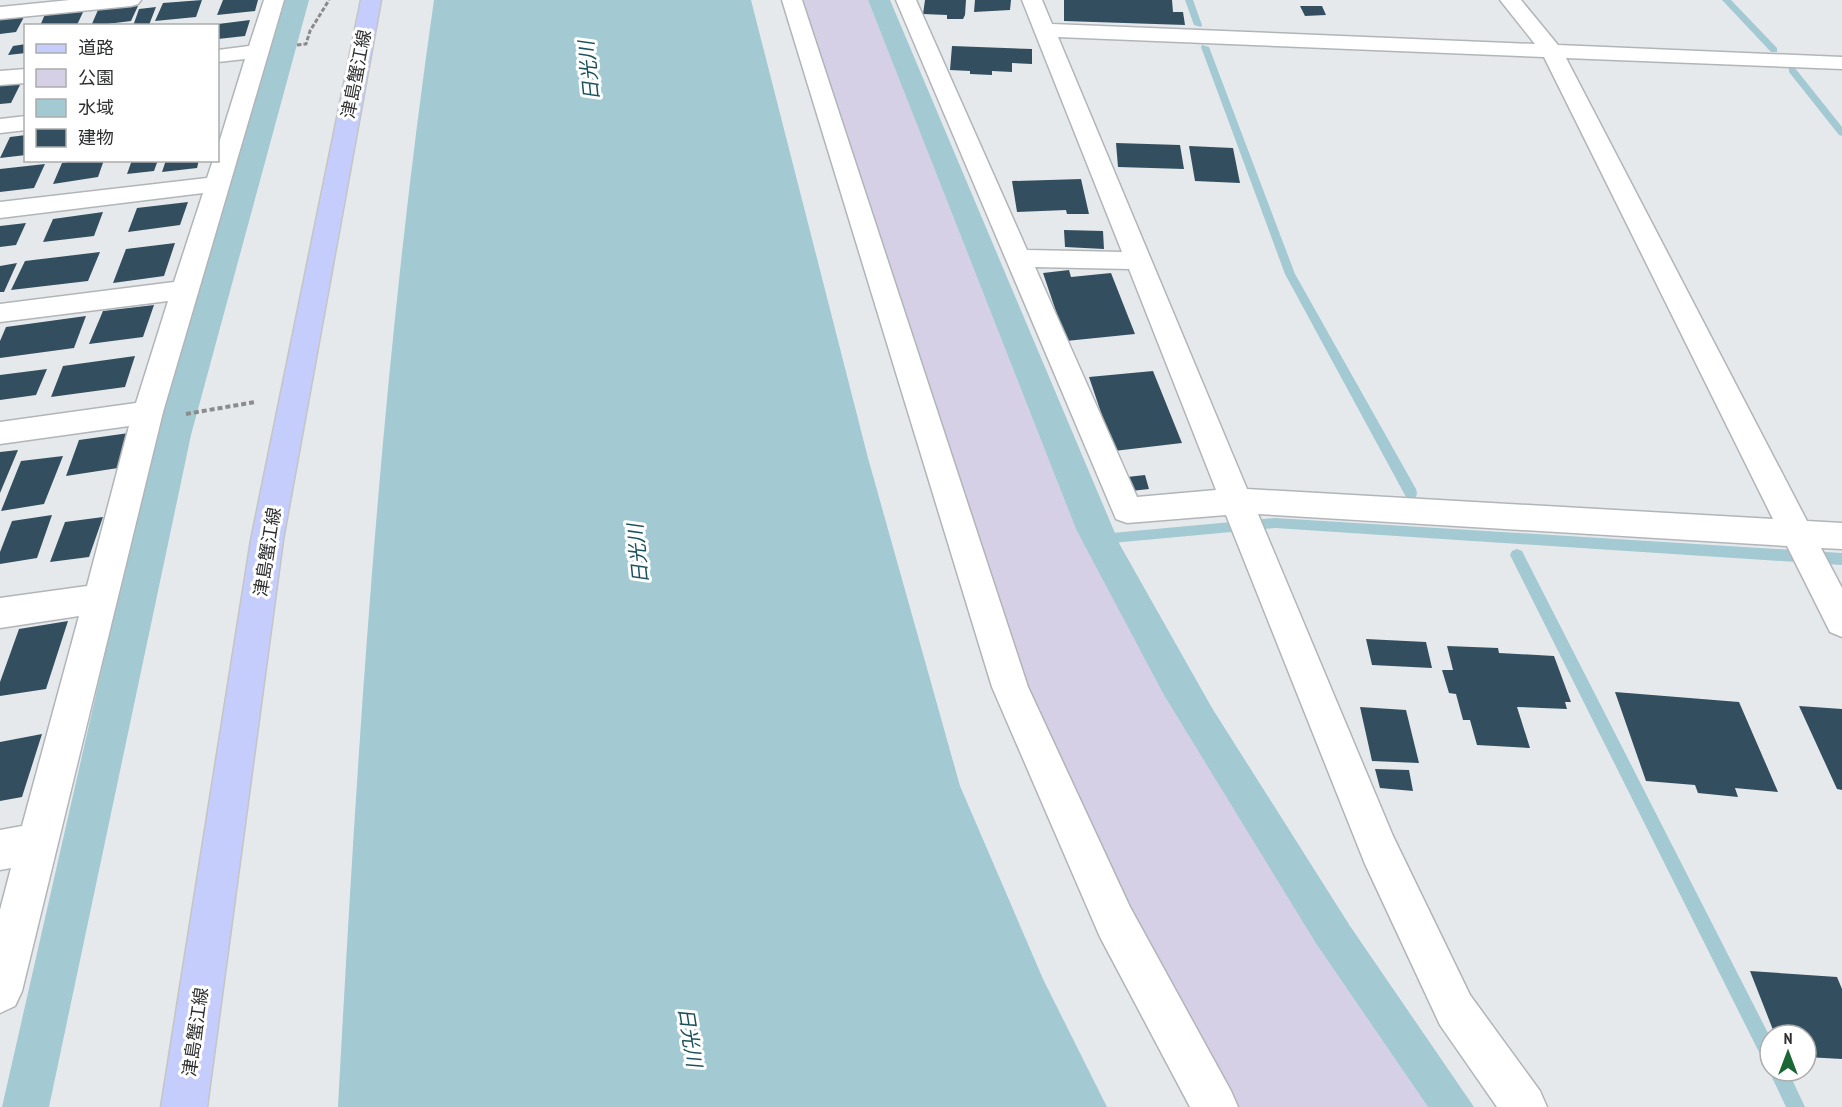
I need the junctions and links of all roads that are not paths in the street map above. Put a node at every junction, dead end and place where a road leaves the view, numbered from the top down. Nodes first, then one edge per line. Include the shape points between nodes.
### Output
1 (131, 0) edge
2 (274, 0) edge
3 (371, 0) edge
4 (792, 0) edge
5 (906, 0) edge
6 (1032, 0) edge
7 (1510, 0) edge
8 (62, 4) edge
9 (0, 13) edge
10 (1044, 30) junction
11 (258, 51) junction
12 (1552, 51) junction
13 (219, 56) edge
14 (1842, 63) edge
15 (24, 76) edge
16 (0, 78) edge
17 (244, 99) junction
18 (219, 102) edge
19 (24, 123) edge
20 (0, 126) edge
21 (218, 184) junction
22 (0, 210) edge
23 (1017, 258) junction
24 (1139, 261) junction
25 (186, 290) junction
26 (0, 314) edge
27 (164, 413) junction
28 (0, 433) edge
29 (1244, 515) junction
30 (1842, 536) edge
31 (1805, 547) junction
32 (100, 599) junction
33 (0, 613) edge
34 (1842, 622) edge
35 (38, 843) junction
36 (0, 850) edge
37 (0, 991) edge
38 (184, 1107) edge
39 (1215, 1107) edge
40 (1524, 1107) edge

1 - 8 street
2 - 11 street
3 - 38 main road, 津島蟹江線 via 267,540
4 - 39 street via 1010,687 1115,922
5 - 23 street
6 - 10 street
7 - 12 street
8 - 9 street
10 - 12 street
10 - 24 street
11 - 13 street
11 - 17 street
12 - 14 street
12 - 31 street
15 - 16 street
17 - 18 street
17 - 21 street
19 - 20 street
21 - 22 street
21 - 25 street
23 - 24 street
23 - 29 street via 1127,510
24 - 29 street
25 - 26 street
25 - 27 street
27 - 28 street
27 - 32 street
29 - 31 street via 1296,503
29 - 40 street via 1389,872 1455,1010
30 - 31 street
31 - 34 street
32 - 33 street
32 - 35 street
35 - 36 street
35 - 37 street

